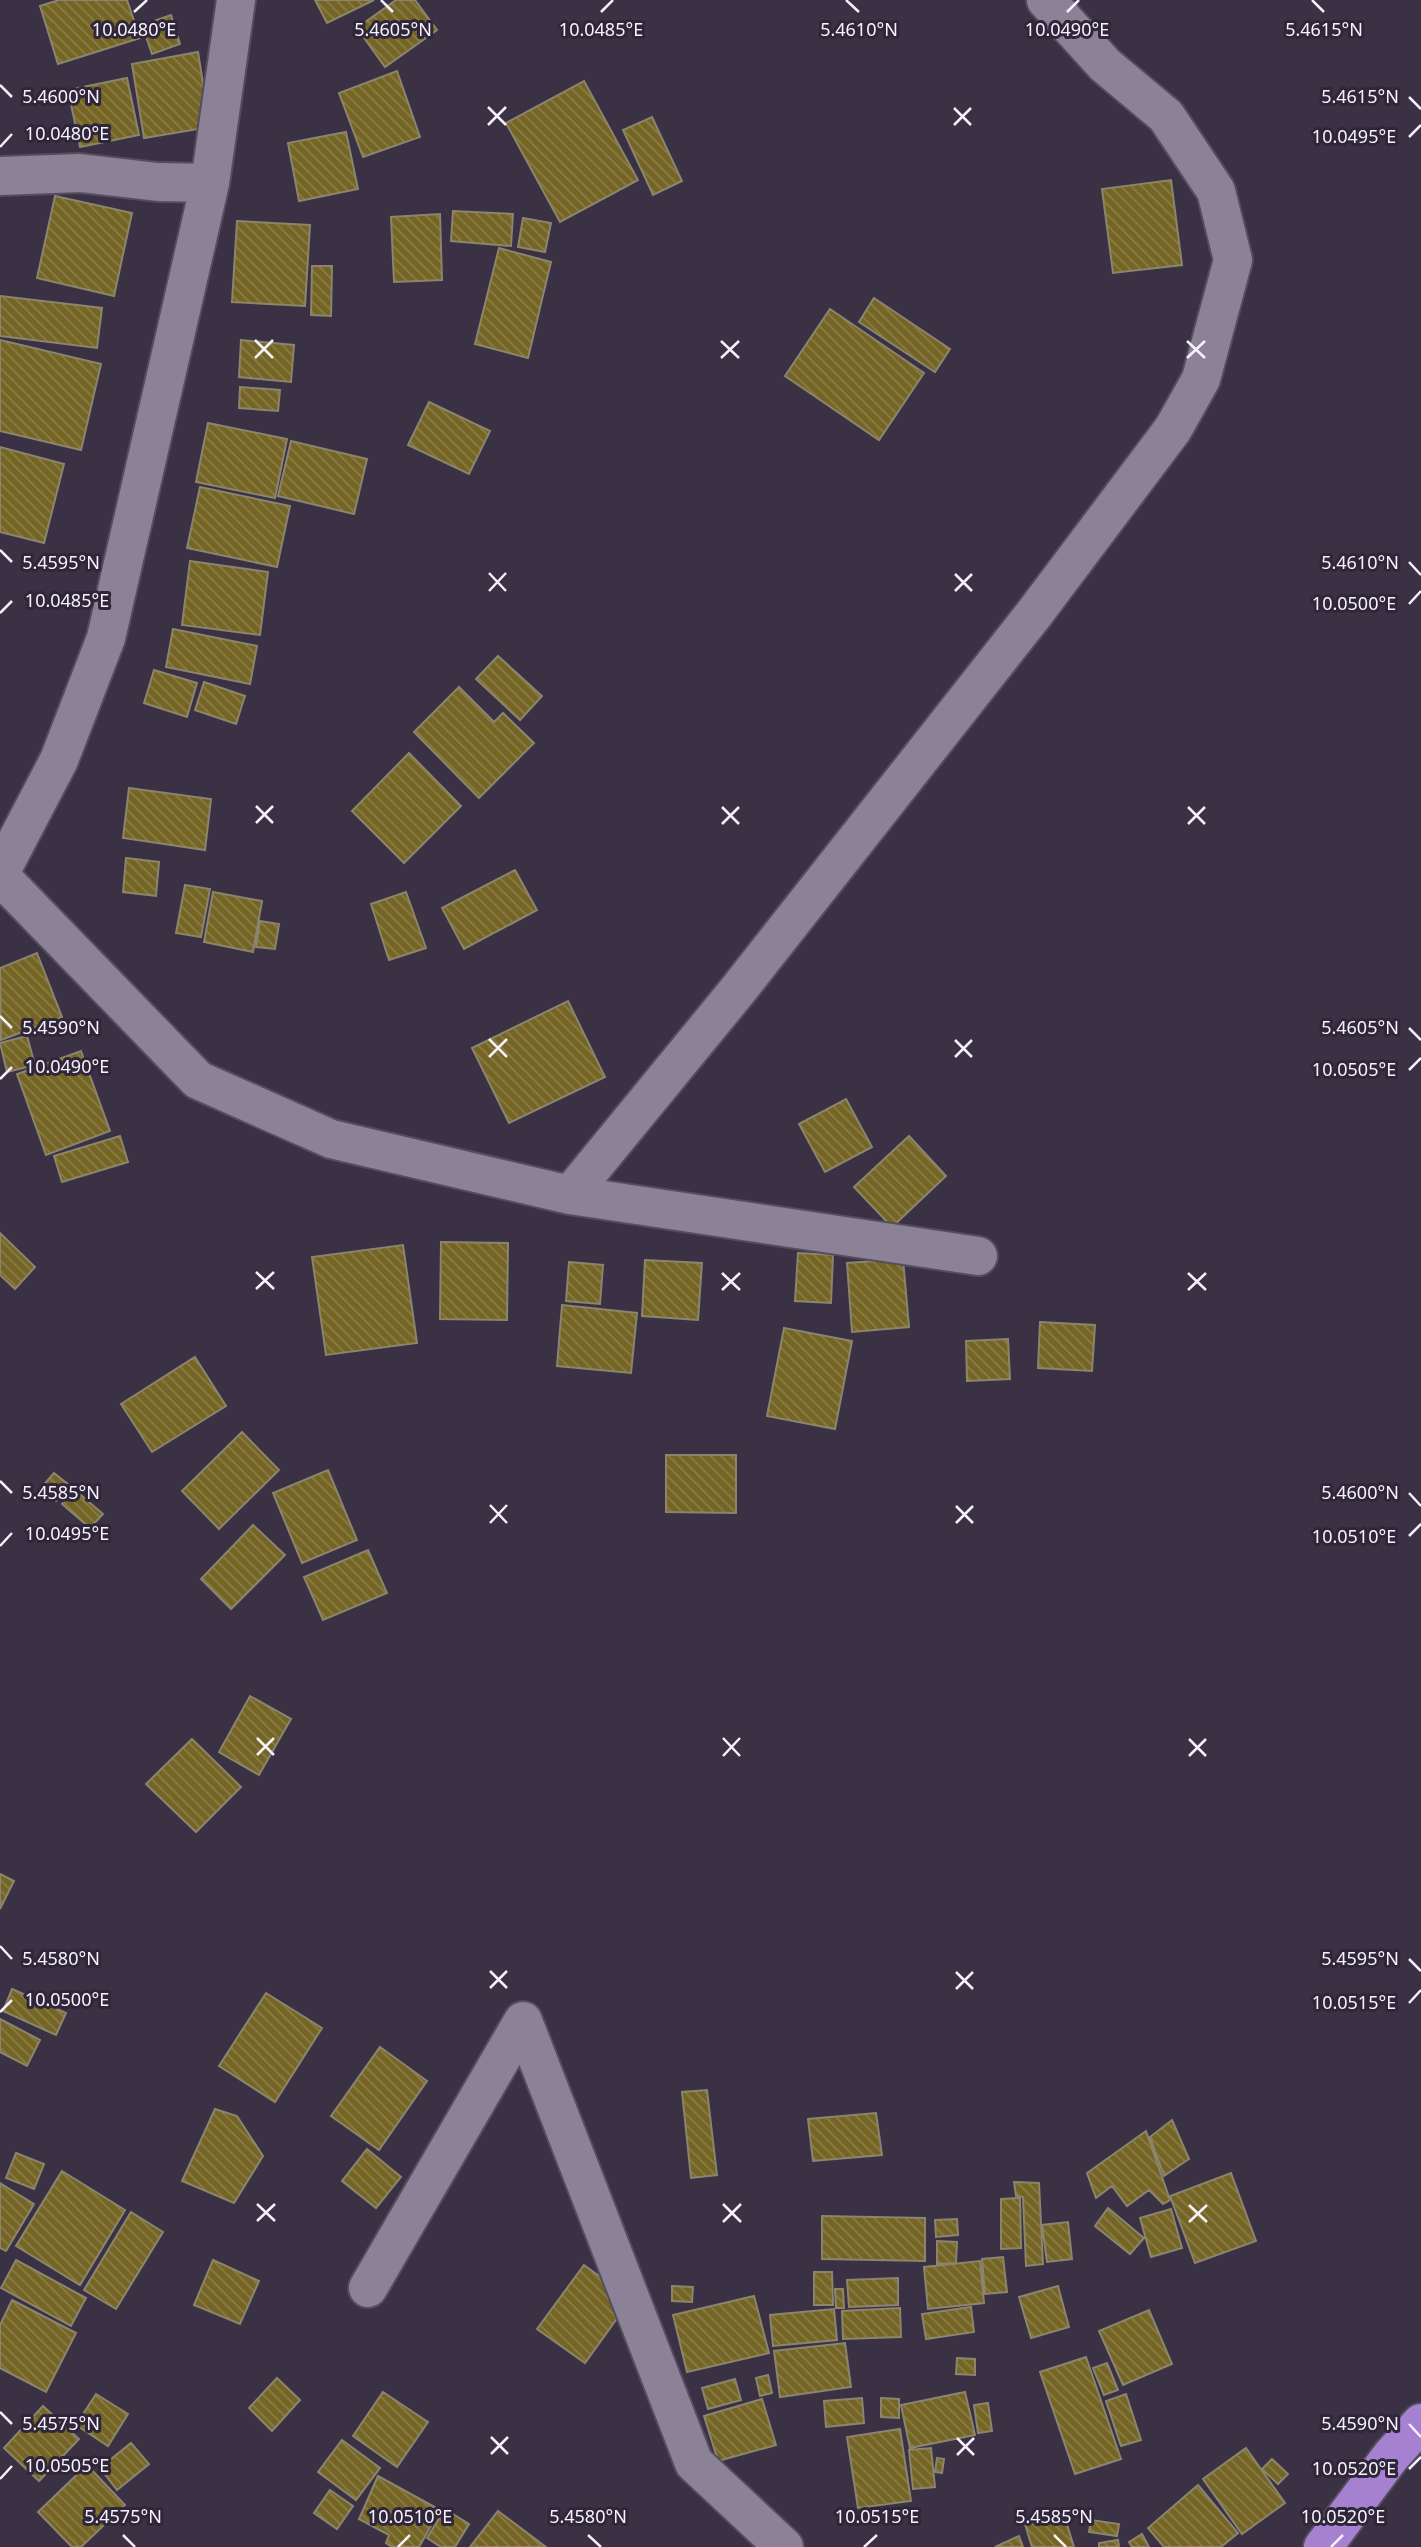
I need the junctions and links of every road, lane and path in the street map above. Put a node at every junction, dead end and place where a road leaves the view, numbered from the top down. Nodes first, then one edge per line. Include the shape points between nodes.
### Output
1 (236, 0) edge
2 (1046, 0) edge
3 (0, 176) edge
4 (210, 183) junction
5 (0, 875) edge
6 (570, 1195) junction
7 (978, 1256) dead end
8 (368, 2288) dead end
9 (1421, 2423) edge
10 (783, 2547) edge
11 (1323, 2547) edge

1 - 4 street
2 - 6 street via 1105,65 1166,116 1216,191 1233,260 1201,379 1173,429 1034,614
3 - 4 street via 80,173
4 - 5 street via 106,638 59,760
5 - 6 street via 198,1080 331,1139
6 - 7 street
8 - 10 street via 523,2021 694,2463
9 - 11 main road

